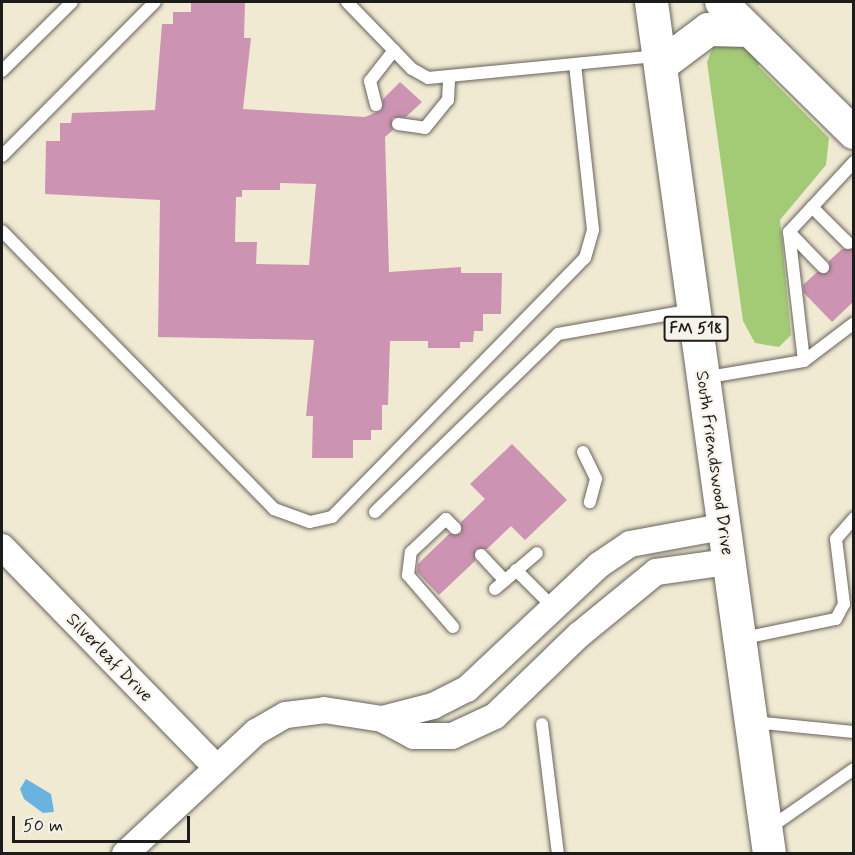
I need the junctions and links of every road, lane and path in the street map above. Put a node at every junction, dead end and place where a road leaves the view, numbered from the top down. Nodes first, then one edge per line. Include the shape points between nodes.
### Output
1 (72, 2) edge
2 (155, 2) edge
3 (347, 2) edge
4 (651, 2) edge
5 (721, 2) edge
6 (748, 30) junction
7 (394, 50) junction
8 (660, 61) junction
9 (575, 65) junction
10 (2, 71) edge
11 (449, 80) junction
12 (376, 105) dead end
13 (398, 124) dead end
14 (854, 133) edge
15 (2, 156) edge
16 (854, 162) edge
17 (812, 207) junction
18 (2, 231) edge
19 (789, 232) junction
20 (848, 243) dead end
21 (823, 267) dead end
22 (694, 310) junction
23 (854, 323) edge
24 (804, 361) junction
25 (702, 378) junction
26 (583, 452) dead end
27 (590, 502) dead end
28 (375, 512) dead end
29 (854, 518) edge
30 (722, 527) junction
31 (454, 528) dead end
32 (2, 547) edge
33 (537, 553) dead end
34 (481, 555) dead end
35 (728, 562) junction
36 (516, 570) junction
37 (505, 581) junction
38 (495, 589) dead end
39 (554, 608) junction
40 (453, 627) dead end
41 (579, 635) junction
42 (738, 639) junction
43 (382, 719) junction
44 (750, 722) junction
45 (542, 723) dead end
46 (854, 732) edge
47 (217, 768) junction
48 (854, 769) edge
49 (766, 842) edge
50 (125, 854) edge
51 (558, 854) edge

1 - 10 lane
2 - 15 lane
3 - 7 lane
4 - 8 main road, South Friendswood Drive / FM 518
5 - 6 street
6 - 8 main road via 708,29
6 - 14 street
7 - 11 lane via 412,69
7 - 12 lane via 370,81
8 - 9 lane
8 - 22 main road, South Friendswood Drive / FM 518
9 - 11 lane
9 - 18 lane via 593,230 585,258 332,517 310,522 274,509
11 - 13 lane via 448,100 425,128
16 - 17 lane
17 - 19 lane
17 - 20 lane
19 - 21 lane
19 - 24 lane
22 - 25 main road, South Friendswood Drive / FM 518
22 - 28 lane via 558,334
23 - 24 lane
24 - 25 lane
25 - 30 main road, South Friendswood Drive / FM 518
26 - 27 lane via 596,479
29 - 42 lane via 836,539 844,603 836,619
30 - 35 main road, South Friendswood Drive / FM 518
30 - 39 street via 630,544
31 - 40 lane via 446,519 411,552 408,575
32 - 47 street, Silverleaf Drive
33 - 36 lane
34 - 37 lane
35 - 41 street via 656,572
35 - 42 main road, South Friendswood Drive / FM 518
36 - 37 lane
36 - 39 lane
37 - 38 lane
39 - 41 street
39 - 43 street via 466,689 433,706
41 - 43 street via 495,716 452,736 414,736
42 - 44 main road, South Friendswood Drive / FM 518
43 - 47 street via 324,710 286,715 256,732
44 - 46 lane
44 - 49 main road, South Friendswood Drive / FM 518
45 - 51 lane
47 - 50 street
48 - 49 lane

